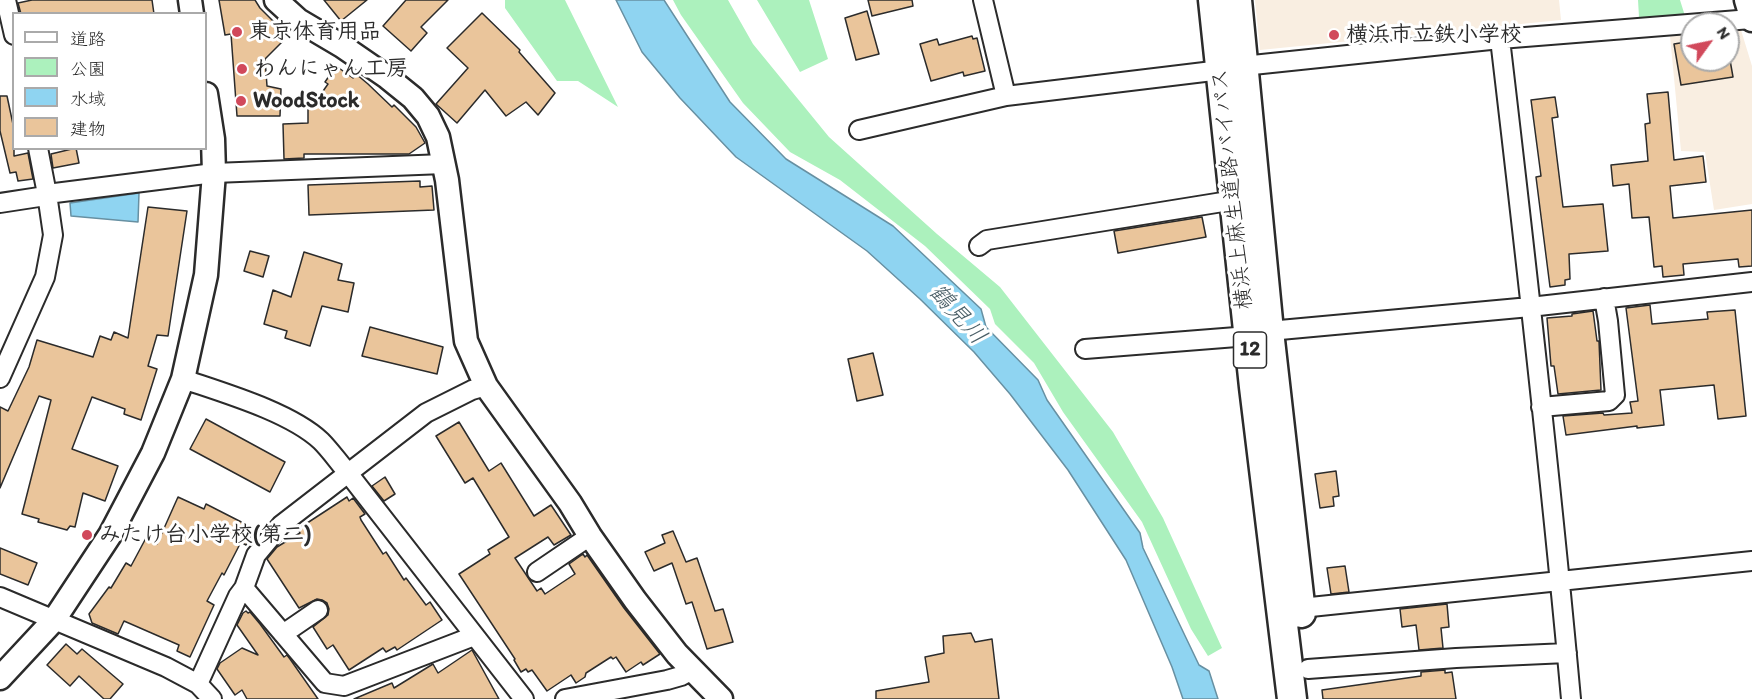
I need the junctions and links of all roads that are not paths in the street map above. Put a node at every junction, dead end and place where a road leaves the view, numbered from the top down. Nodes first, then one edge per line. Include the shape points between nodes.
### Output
1 (6, 0) edge
2 (276, 0) edge
3 (983, 0) edge
4 (1213, 0) edge
5 (1237, 0) edge
6 (1746, 0) edge
7 (1752, 19) edge
8 (12, 26) edge
9 (1500, 39) junction
10 (1232, 68) junction
11 (1006, 96) junction
12 (207, 100) edge
13 (859, 130) dead end
14 (38, 150) edge
15 (444, 164) junction
16 (214, 173) junction
17 (47, 194) junction
18 (1234, 200) junction
19 (0, 203) edge
20 (979, 246) dead end
21 (1752, 282) edge
22 (1604, 298) junction
23 (1530, 307) junction
24 (1259, 333) junction
25 (1085, 349) dead end
26 (0, 378) edge
27 (183, 379) junction
28 (486, 386) junction
29 (1541, 407) junction
30 (348, 473) junction
31 (590, 536) junction
32 (1752, 561) edge
33 (537, 572) dead end
34 (1560, 581) junction
35 (244, 588) junction
36 (0, 597) edge
37 (1300, 608) junction
38 (318, 610) dead end
39 (54, 620) junction
40 (283, 634) junction
41 (474, 636) junction
42 (1567, 653) junction
43 (1308, 669) junction
44 (692, 670) junction
45 (0, 678) edge
46 (198, 684) junction
47 (212, 699) edge
48 (524, 699) edge
49 (565, 699) edge
50 (721, 699) edge
51 (1292, 699) edge
52 (1312, 699) edge
53 (1571, 699) edge

1 - 8 street
2 - 15 street via 298,20 342,46 413,98 438,137
3 - 11 street
4 - 10 main road, 横浜上麻生道路バイパス / 12
5 - 10 main road, 横浜上麻生道路バイパス / 12
6 - 7 street
7 - 9 street
9 - 10 street
9 - 23 street
10 - 11 street
10 - 18 main road, 横浜上麻生道路バイパス / 12
10 - 24 main road, 横浜上麻生道路バイパス / 12
11 - 13 street
12 - 16 street
14 - 17 street
15 - 16 street
15 - 28 street via 466,341
16 - 17 street
16 - 27 street via 206,275
17 - 19 street
17 - 26 street via 53,236 45,277
18 - 20 street via 987,240
18 - 24 main road, 横浜上麻生道路バイパス / 12
21 - 22 street
22 - 23 street
22 - 29 street via 1616,395 1609,401
23 - 24 street
23 - 29 street
24 - 25 street
24 - 37 main road, 横浜上麻生道路バイパス / 12
24 - 51 main road, 横浜上麻生道路バイパス / 12
27 - 30 street via 295,423 321,441
27 - 39 street via 153,453 110,535
28 - 30 street via 426,413
28 - 31 street
29 - 34 street
30 - 35 street via 281,525 256,555
30 - 41 street
31 - 33 street
31 - 44 street
32 - 34 street
34 - 37 street
34 - 42 street
35 - 40 street
35 - 46 street
36 - 39 street
37 - 43 main road, 横浜上麻生道路バイパス / 12
38 - 40 street
39 - 45 street
39 - 46 street
40 - 41 street via 325,683 344,686
41 - 48 street
42 - 43 street
42 - 53 street
43 - 52 main road, 横浜上麻生道路バイパス / 12
44 - 49 street via 667,680
44 - 50 street
46 - 47 street

